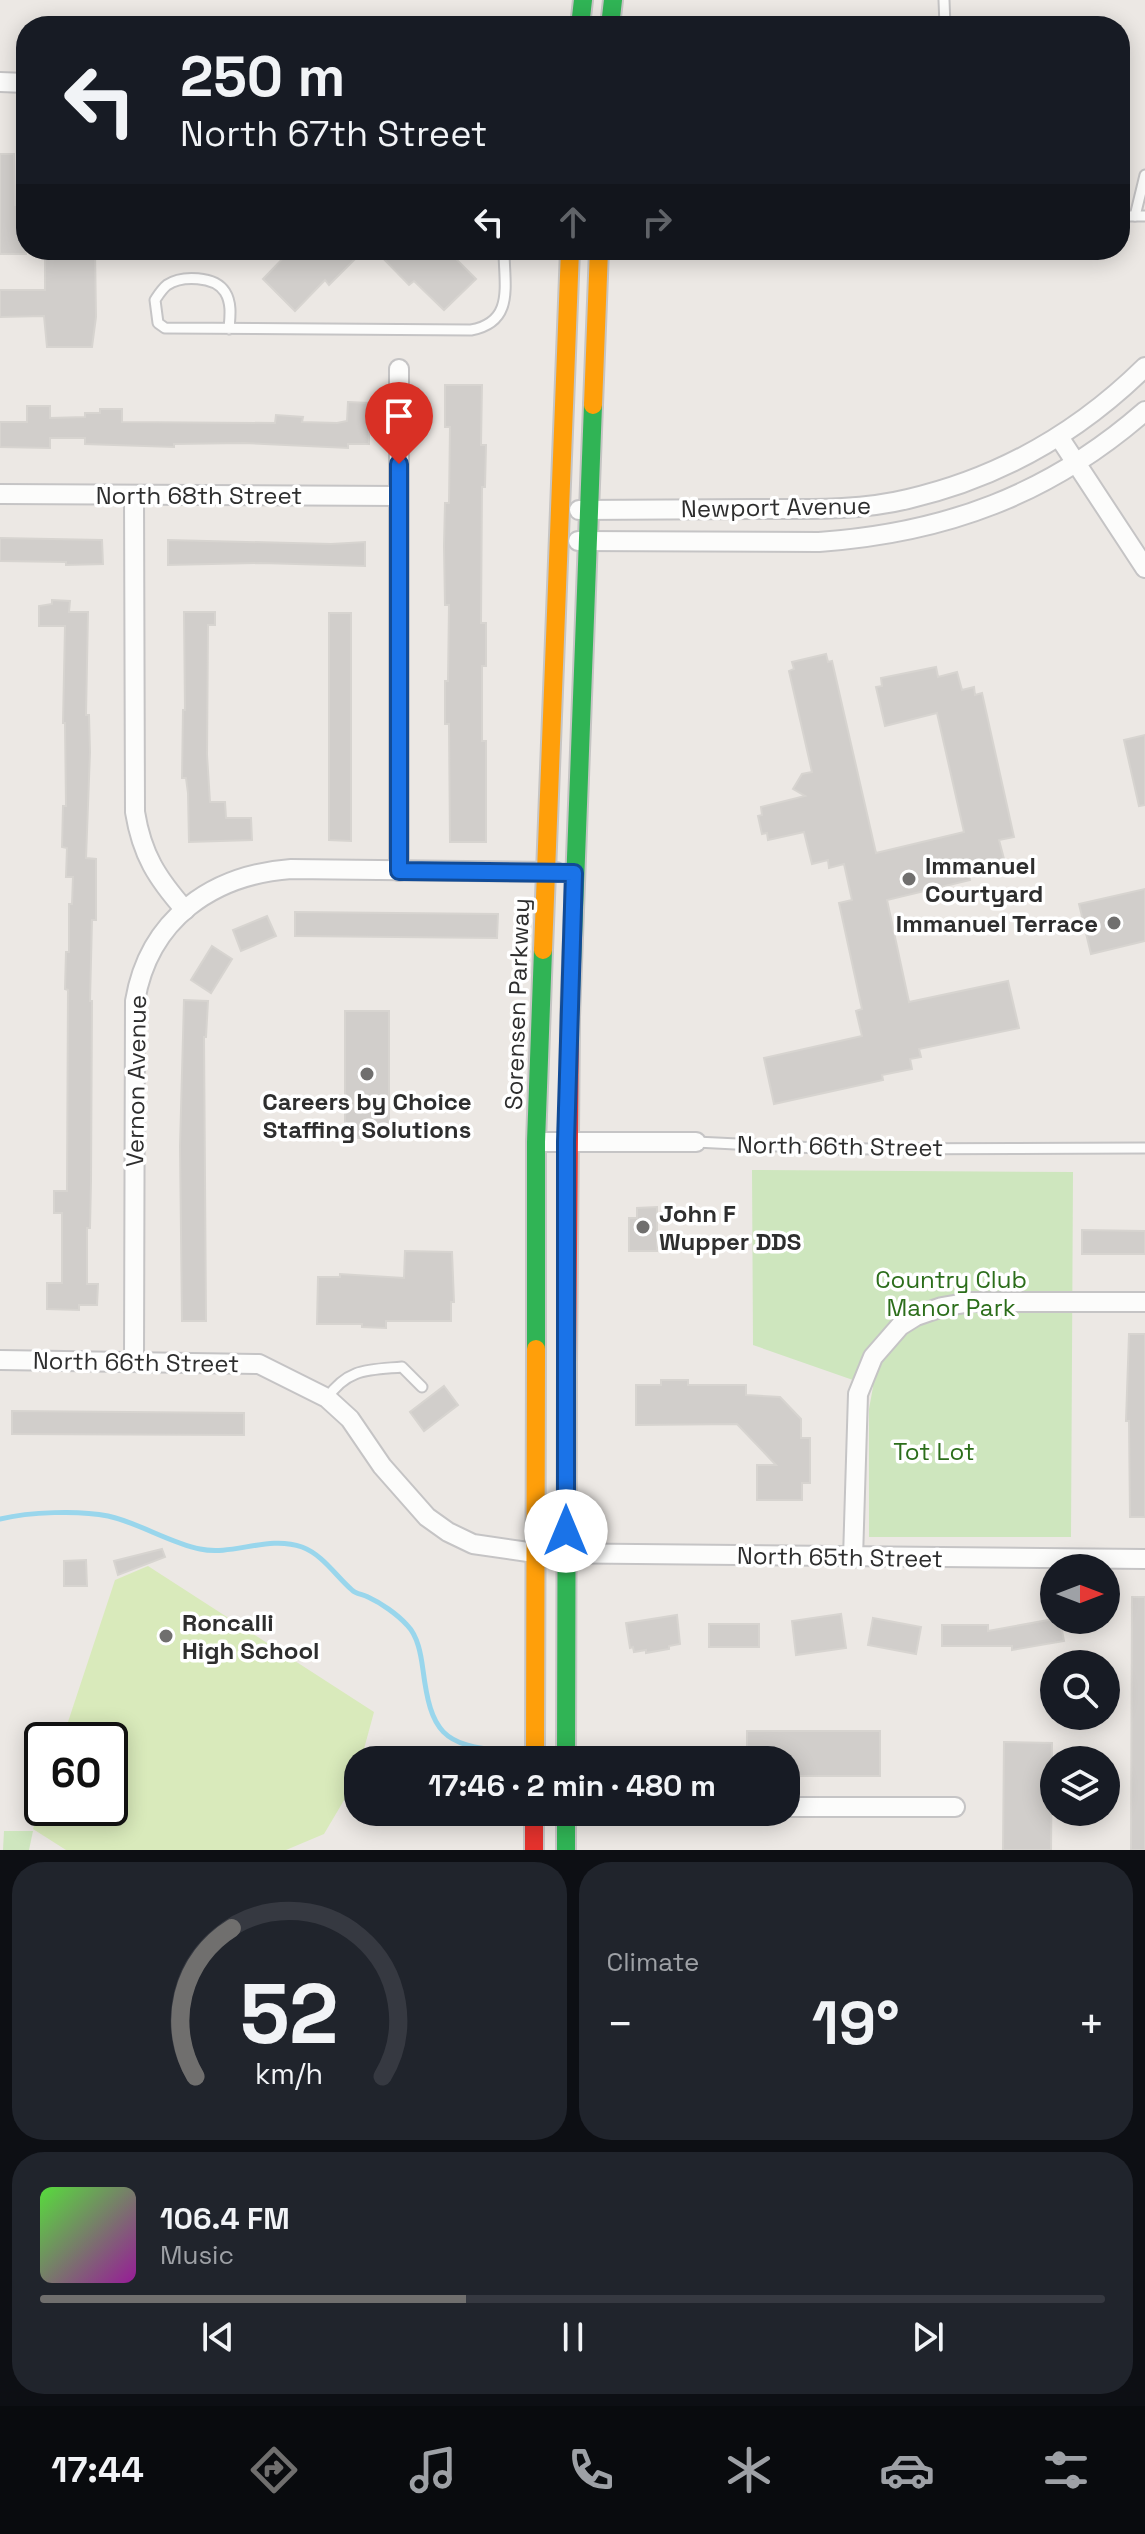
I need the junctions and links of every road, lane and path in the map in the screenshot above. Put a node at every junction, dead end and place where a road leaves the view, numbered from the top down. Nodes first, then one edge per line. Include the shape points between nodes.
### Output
1 (1145, 175) edge
2 (1140, 216) edge
3 (504, 260) edge
4 (570, 260) edge
5 (599, 260) edge
6 (229, 329) junction
7 (1145, 367) edge
8 (399, 369) dead end
9 (1145, 411) edge
10 (1059, 437) junction
11 (1076, 463) junction
12 (0, 494) edge
13 (134, 495) junction
14 (399, 496) junction
15 (560, 510) junction
16 (588, 510) junction
17 (559, 540) junction
18 (587, 541) junction
19 (1145, 568) edge
20 (399, 871) junction
21 (546, 872) junction
22 (574, 873) junction
23 (185, 910) junction
24 (536, 1142) junction
25 (566, 1142) junction
26 (696, 1142) joint
27 (1145, 1148) edge
28 (1145, 1302) edge
29 (0, 1360) edge
30 (134, 1361) junction
31 (422, 1387) dead end
32 (327, 1398) junction
33 (535, 1553) junction
34 (566, 1554) junction
35 (853, 1558) junction
36 (1145, 1559) edge
37 (535, 1746) edge
38 (566, 1746) edge
39 (800, 1807) edge
40 (955, 1807) dead end
41 (534, 1826) edge
42 (566, 1826) edge
43 (534, 1850) edge
44 (566, 1850) edge

1 - 2 lane
3 - 6 lane via 502,311 486,327
4 - 15 main road, Sorensen Parkway
5 - 16 main road
6 - 6 lane via 165,328 158,323 155,300 169,283 214,282 230,305
7 - 10 street, Newport Avenue
8 - 14 street
9 - 11 street, Newport Avenue
10 - 11 street
10 - 16 street, Newport Avenue via 1005,467 939,491 877,505
11 - 18 street, Newport Avenue via 993,507 888,534 819,542
11 - 19 street
12 - 13 street, North 68th Street
13 - 14 street, North 68th Street
13 - 23 street via 135,812 144,852
14 - 20 street
15 - 16 street, Newport Avenue
15 - 17 main road, Sorensen Parkway
16 - 18 main road
17 - 18 street, Newport Avenue
17 - 21 main road, Sorensen Parkway
18 - 22 main road
20 - 21 street, Vernon Avenue
20 - 23 street, Vernon Avenue via 263,871 221,885
21 - 22 street, Vernon Avenue
21 - 24 main road, Sorensen Parkway
22 - 25 main road
23 - 30 street, Vernon Avenue via 150,954 135,1001
24 - 25 street, North 66th Street
24 - 33 main road, Sorensen Parkway
25 - 26 street, North 66th Street
25 - 34 main road
26 - 27 lane, North 66th Street via 837,1149
28 - 35 street via 971,1302 942,1307 900,1326 873,1357 858,1394
29 - 30 street, North 66th Street
30 - 32 street, North 66th Street via 259,1364
31 - 32 lane via 402,1367 388,1368 346,1376
32 - 33 street, North 66th Street via 350,1419 427,1517 473,1544
33 - 34 street, North 65th Street
33 - 37 main road, Sorensen Parkway
34 - 35 street, North 65th Street
34 - 38 main road
35 - 36 street, North 65th Street
39 - 40 street
41 - 43 main road
42 - 44 main road

